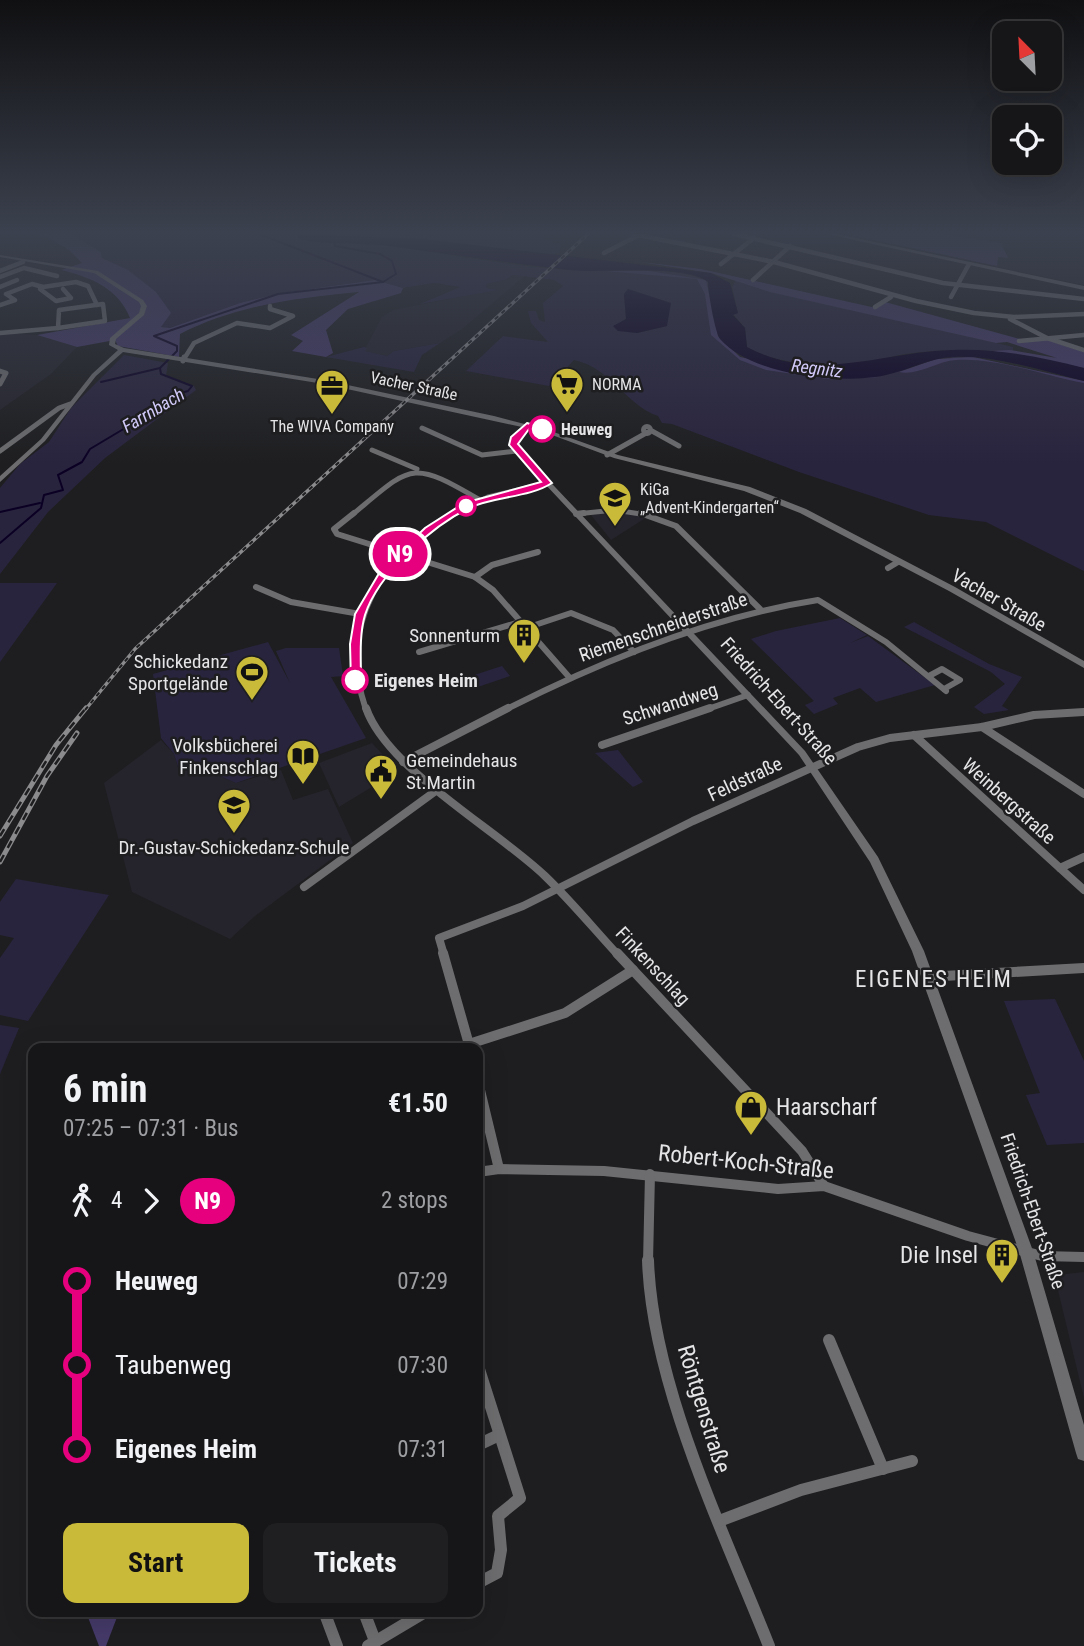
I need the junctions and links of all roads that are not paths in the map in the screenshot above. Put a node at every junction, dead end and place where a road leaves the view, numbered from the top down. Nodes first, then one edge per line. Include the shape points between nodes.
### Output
1 (59, 311) edge
2 (103, 311) edge
3 (143, 311) edge
4 (276, 311) edge
5 (970, 311) edge
6 (1084, 314) edge
7 (1006, 317) junction
8 (58, 328) junction
9 (0, 333) edge
10 (1084, 335) edge
11 (1047, 338) junction
12 (1020, 341) dead end
13 (122, 350) junction
14 (1084, 351) edge
15 (183, 360) junction
16 (0, 371) edge
17 (0, 384) edge
18 (70, 404) junction
19 (527, 426) junction
20 (422, 428) dead end
21 (679, 446) dead end
22 (372, 450) dead end
23 (0, 451) edge
24 (517, 451) junction
25 (607, 455) junction
26 (416, 469) junction
27 (0, 480) edge
28 (547, 483) junction
29 (480, 500) junction
30 (576, 514) junction
31 (538, 552) dead end
32 (398, 555) junction
33 (898, 562) junction
34 (888, 568) dead end
35 (475, 577) junction
36 (256, 587) dead end
37 (760, 610) junction
38 (360, 614) junction
39 (523, 625) junction
40 (689, 634) junction
41 (419, 652) dead end
42 (634, 652) junction
43 (1084, 665) edge
44 (929, 676) junction
45 (569, 677) junction
46 (748, 695) junction
47 (1083, 713) edge
48 (982, 727) junction
49 (914, 735) junction
50 (602, 746) dead end
51 (403, 762) junction
52 (812, 765) junction
53 (437, 790) junction
54 (1084, 794) edge
55 (1084, 857) edge
56 (1060, 868) junction
57 (304, 887) dead end
58 (556, 888) junction
59 (1084, 890) edge
60 (1084, 968) edge
61 (632, 970) junction
62 (926, 977) junction
63 (468, 1043) edge
64 (478, 1043) edge
65 (483, 1103) edge
66 (499, 1169) junction
67 (483, 1171) edge
68 (650, 1174) junction
69 (824, 1186) junction
70 (1026, 1251) junction
71 (1084, 1257) edge
72 (829, 1340) dead end
73 (483, 1382) edge
74 (499, 1434) junction
75 (483, 1442) edge
76 (1084, 1453) edge
77 (912, 1461) dead end
78 (883, 1469) junction
79 (719, 1521) junction
80 (483, 1580) edge
81 (327, 1617) edge
82 (365, 1617) edge
83 (417, 1617) edge
84 (372, 1644) edge
85 (337, 1646) edge
86 (769, 1646) edge

1 - 8 street
2 - 8 street via 104,321
3 - 13 street via 113,338 112,345
4 - 15 street via 293,316 270,328 237,323 194,343
5 - 7 street
6 - 7 street
7 - 11 street
8 - 9 street
10 - 11 street
11 - 12 street
11 - 14 street
13 - 15 street, Vacher Straße
13 - 18 street
15 - 19 street, Vacher Straße via 344,385
16 - 17 street via 6,378
18 - 23 street
18 - 27 street via 43,440
19 - 24 street via 514,439
19 - 25 street, Vacher Straße
20 - 24 street via 482,455
21 - 25 street via 650,431
22 - 26 street
24 - 28 street, Friedrich-Ebert-Straße
25 - 33 street, Vacher Straße via 712,478 768,496
26 - 29 street
26 - 32 street via 400,475 334,529
28 - 29 street, Finkenschlag
28 - 30 street, Friedrich-Ebert-Straße
29 - 32 street, Finkenschlag via 428,530
30 - 37 street via 619,510 660,517 676,526
30 - 40 street, Friedrich-Ebert-Straße
31 - 35 street via 492,565
32 - 35 street
32 - 38 street, Finkenschlag
33 - 34 street
33 - 43 street, Vacher Straße
35 - 39 street via 493,590
36 - 38 street via 263,593
37 - 40 street, Riemenschneiderstraße
37 - 44 street, Riemenschneiderstraße via 818,600
38 - 51 street, Finkenschlag via 355,644 359,699 378,737
39 - 41 street
39 - 42 street via 571,613 613,630
39 - 45 street
40 - 42 street, Riemenschneiderstraße
40 - 46 street, Friedrich-Ebert-Straße
42 - 45 street, Riemenschneiderstraße
44 - 44 street, Riemenschneiderstraße via 943,669 960,680 945,690
45 - 51 street, Riemenschneiderstraße
46 - 50 street, Schwandweg
46 - 52 street, Friedrich-Ebert-Straße
47 - 48 street, Feldstraße via 1042,713
48 - 49 street, Feldstraße
48 - 54 street
49 - 52 street, Feldstraße via 858,747
49 - 56 street, Weinbergstraße
51 - 53 street, Finkenschlag
52 - 58 street, Feldstraße
52 - 62 street, Friedrich-Ebert-Straße via 885,880
53 - 57 street
53 - 58 street, Finkenschlag
55 - 56 street
56 - 59 street, Weinbergstraße
58 - 61 street, Finkenschlag
58 - 63 street, Feldstraße via 486,922 439,938
60 - 62 street
61 - 64 street via 565,1013
61 - 69 street, Finkenschlag via 802,1151
62 - 70 street, Friedrich-Ebert-Straße
65 - 66 street
66 - 67 street, Robert-Koch-Straße
66 - 68 street, Robert-Koch-Straße
68 - 69 street, Robert-Koch-Straße via 778,1189
68 - 79 street, Röntgenstraße via 651,1295 686,1433
69 - 70 street, Robert-Koch-Straße via 923,1223
70 - 71 street, Robert-Koch-Straße
70 - 76 street, Friedrich-Ebert-Straße
72 - 78 street
73 - 74 street
74 - 75 street
74 - 80 street via 520,1498 498,1516 501,1550 497,1573
77 - 78 street
78 - 79 street via 801,1490
79 - 86 street, Röntgenstraße
81 - 85 street
82 - 84 street
83 - 84 street

